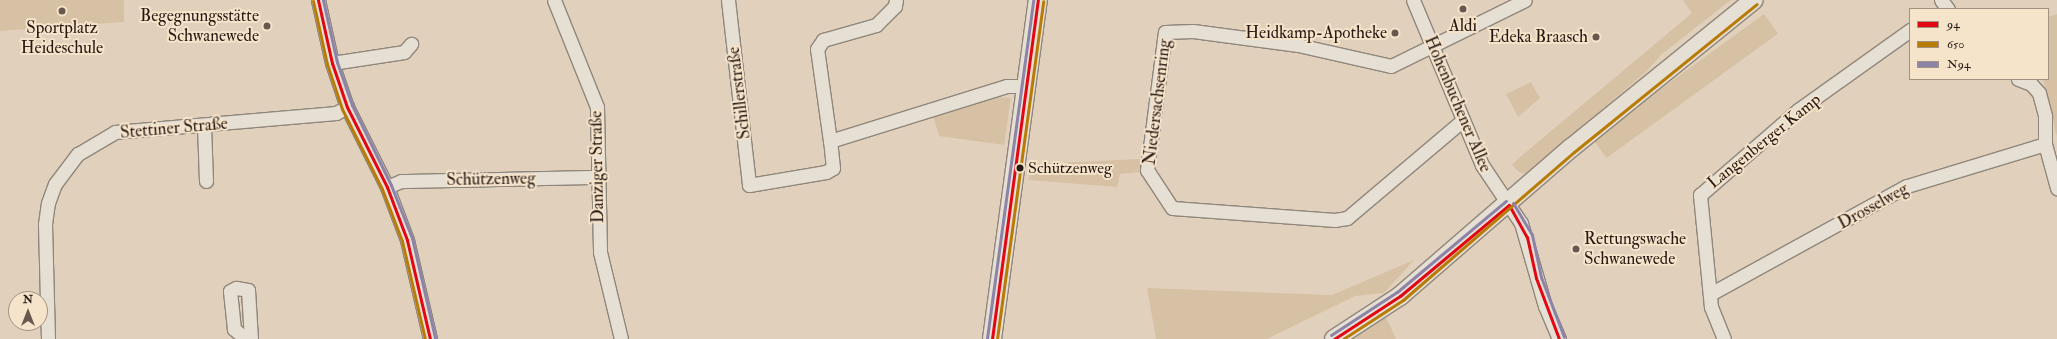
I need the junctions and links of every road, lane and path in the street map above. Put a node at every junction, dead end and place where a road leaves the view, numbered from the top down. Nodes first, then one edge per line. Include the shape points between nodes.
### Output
1 (318, 0) edge
2 (554, 0) edge
3 (728, 0) edge
4 (896, 0) edge
5 (1038, 0) edge
6 (1413, 0) edge
7 (1525, 0) edge
8 (1754, 0) edge
9 (1909, 31) edge
10 (411, 44) dead end
11 (1434, 48) junction
12 (332, 63) junction
13 (2021, 80) edge
14 (1027, 86) junction
15 (347, 107) junction
16 (1463, 120) junction
17 (204, 126) junction
18 (830, 141) junction
19 (2046, 144) junction
20 (596, 177) junction
21 (206, 181) dead end
22 (387, 188) junction
23 (2057, 188) edge
24 (1509, 205) junction
25 (1712, 293) junction
26 (48, 339) edge
27 (246, 339) edge
28 (251, 339) edge
29 (430, 339) edge
30 (621, 339) edge
31 (992, 339) edge
32 (1334, 339) edge
33 (1559, 339) edge
34 (1724, 339) edge

1 - 12 street
2 - 20 street, Danziger Straße via 597,107 600,129
3 - 18 street, Schillerstraße via 749,186 830,170 833,168
4 - 18 street via 895,6 876,26 823,40 817,48
5 - 14 main road
6 - 11 street, Hohenbuchener Allee
7 - 11 street
8 - 24 main road via 1571,148
9 - 25 street, Langenberger Kamp via 1798,110 1705,188 1699,202
10 - 12 street via 404,52
11 - 16 street, Hohenbuchener Allee
11 - 16 street, Niedersachsenring via 1391,66 1298,45 1193,31 1165,32 1147,170 1172,208 1334,220 1347,218
12 - 15 street
13 - 19 street via 2031,84 2039,93 2045,116
14 - 18 street via 1007,86
14 - 31 main road
15 - 17 street, Stettiner Straße via 336,113
15 - 22 street
16 - 24 street, Hohenbuchener Allee via 1482,165
17 - 21 street
17 - 26 street, Stettiner Straße via 116,132 78,154 64,170 55,184 45,224
19 - 23 street
19 - 25 street, Drosselweg via 1907,186
20 - 22 street, Schützenweg via 401,181
20 - 30 street, Danziger Straße via 600,252
22 - 29 street via 407,240
24 - 32 main road via 1400,296
24 - 33 street, Hohenbuchener Allee via 1527,237 1536,278
25 - 34 street, Langenberger Kamp via 1711,307
27 - 28 street via 234,329 230,292 236,288 248,290

